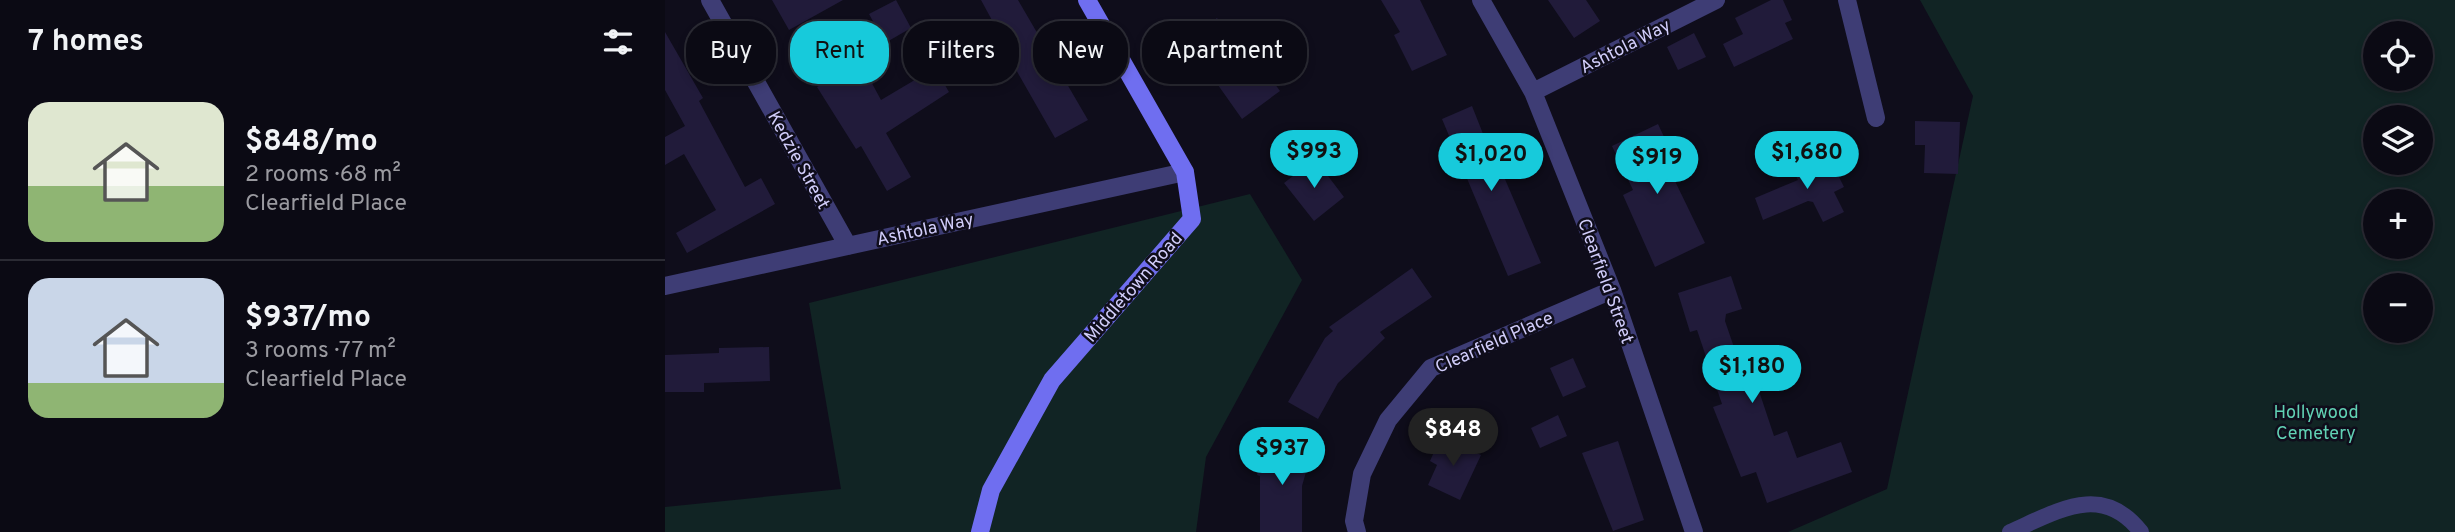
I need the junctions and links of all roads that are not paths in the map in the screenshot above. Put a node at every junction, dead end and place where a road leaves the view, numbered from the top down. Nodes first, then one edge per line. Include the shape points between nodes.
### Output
1 (710, 0) edge
2 (1087, 0) edge
3 (1481, 0) edge
4 (1716, 0) edge
5 (1847, 0) edge
6 (1533, 92) junction
7 (1876, 118) dead end
8 (1185, 172) junction
9 (848, 246) junction
10 (665, 286) edge
11 (1612, 290) junction
12 (979, 532) edge
13 (1357, 532) edge
14 (1694, 532) edge
15 (2010, 532) edge
16 (2141, 532) edge

1 - 9 street, Kedzie Street
2 - 8 street, Middletown Road
3 - 6 street, Clearfield Street
4 - 6 street, Ashtola Way
5 - 7 street
6 - 11 street, Clearfield Street
8 - 9 street, Ashtola Way
8 - 12 street, Middletown Road via 1192,219 1052,380 991,490
9 - 10 street, Ashtola Way
11 - 13 street, Clearfield Place via 1431,368 1388,420 1362,474 1354,521
11 - 14 street, Clearfield Street
15 - 16 lane via 2087,502 2122,510

